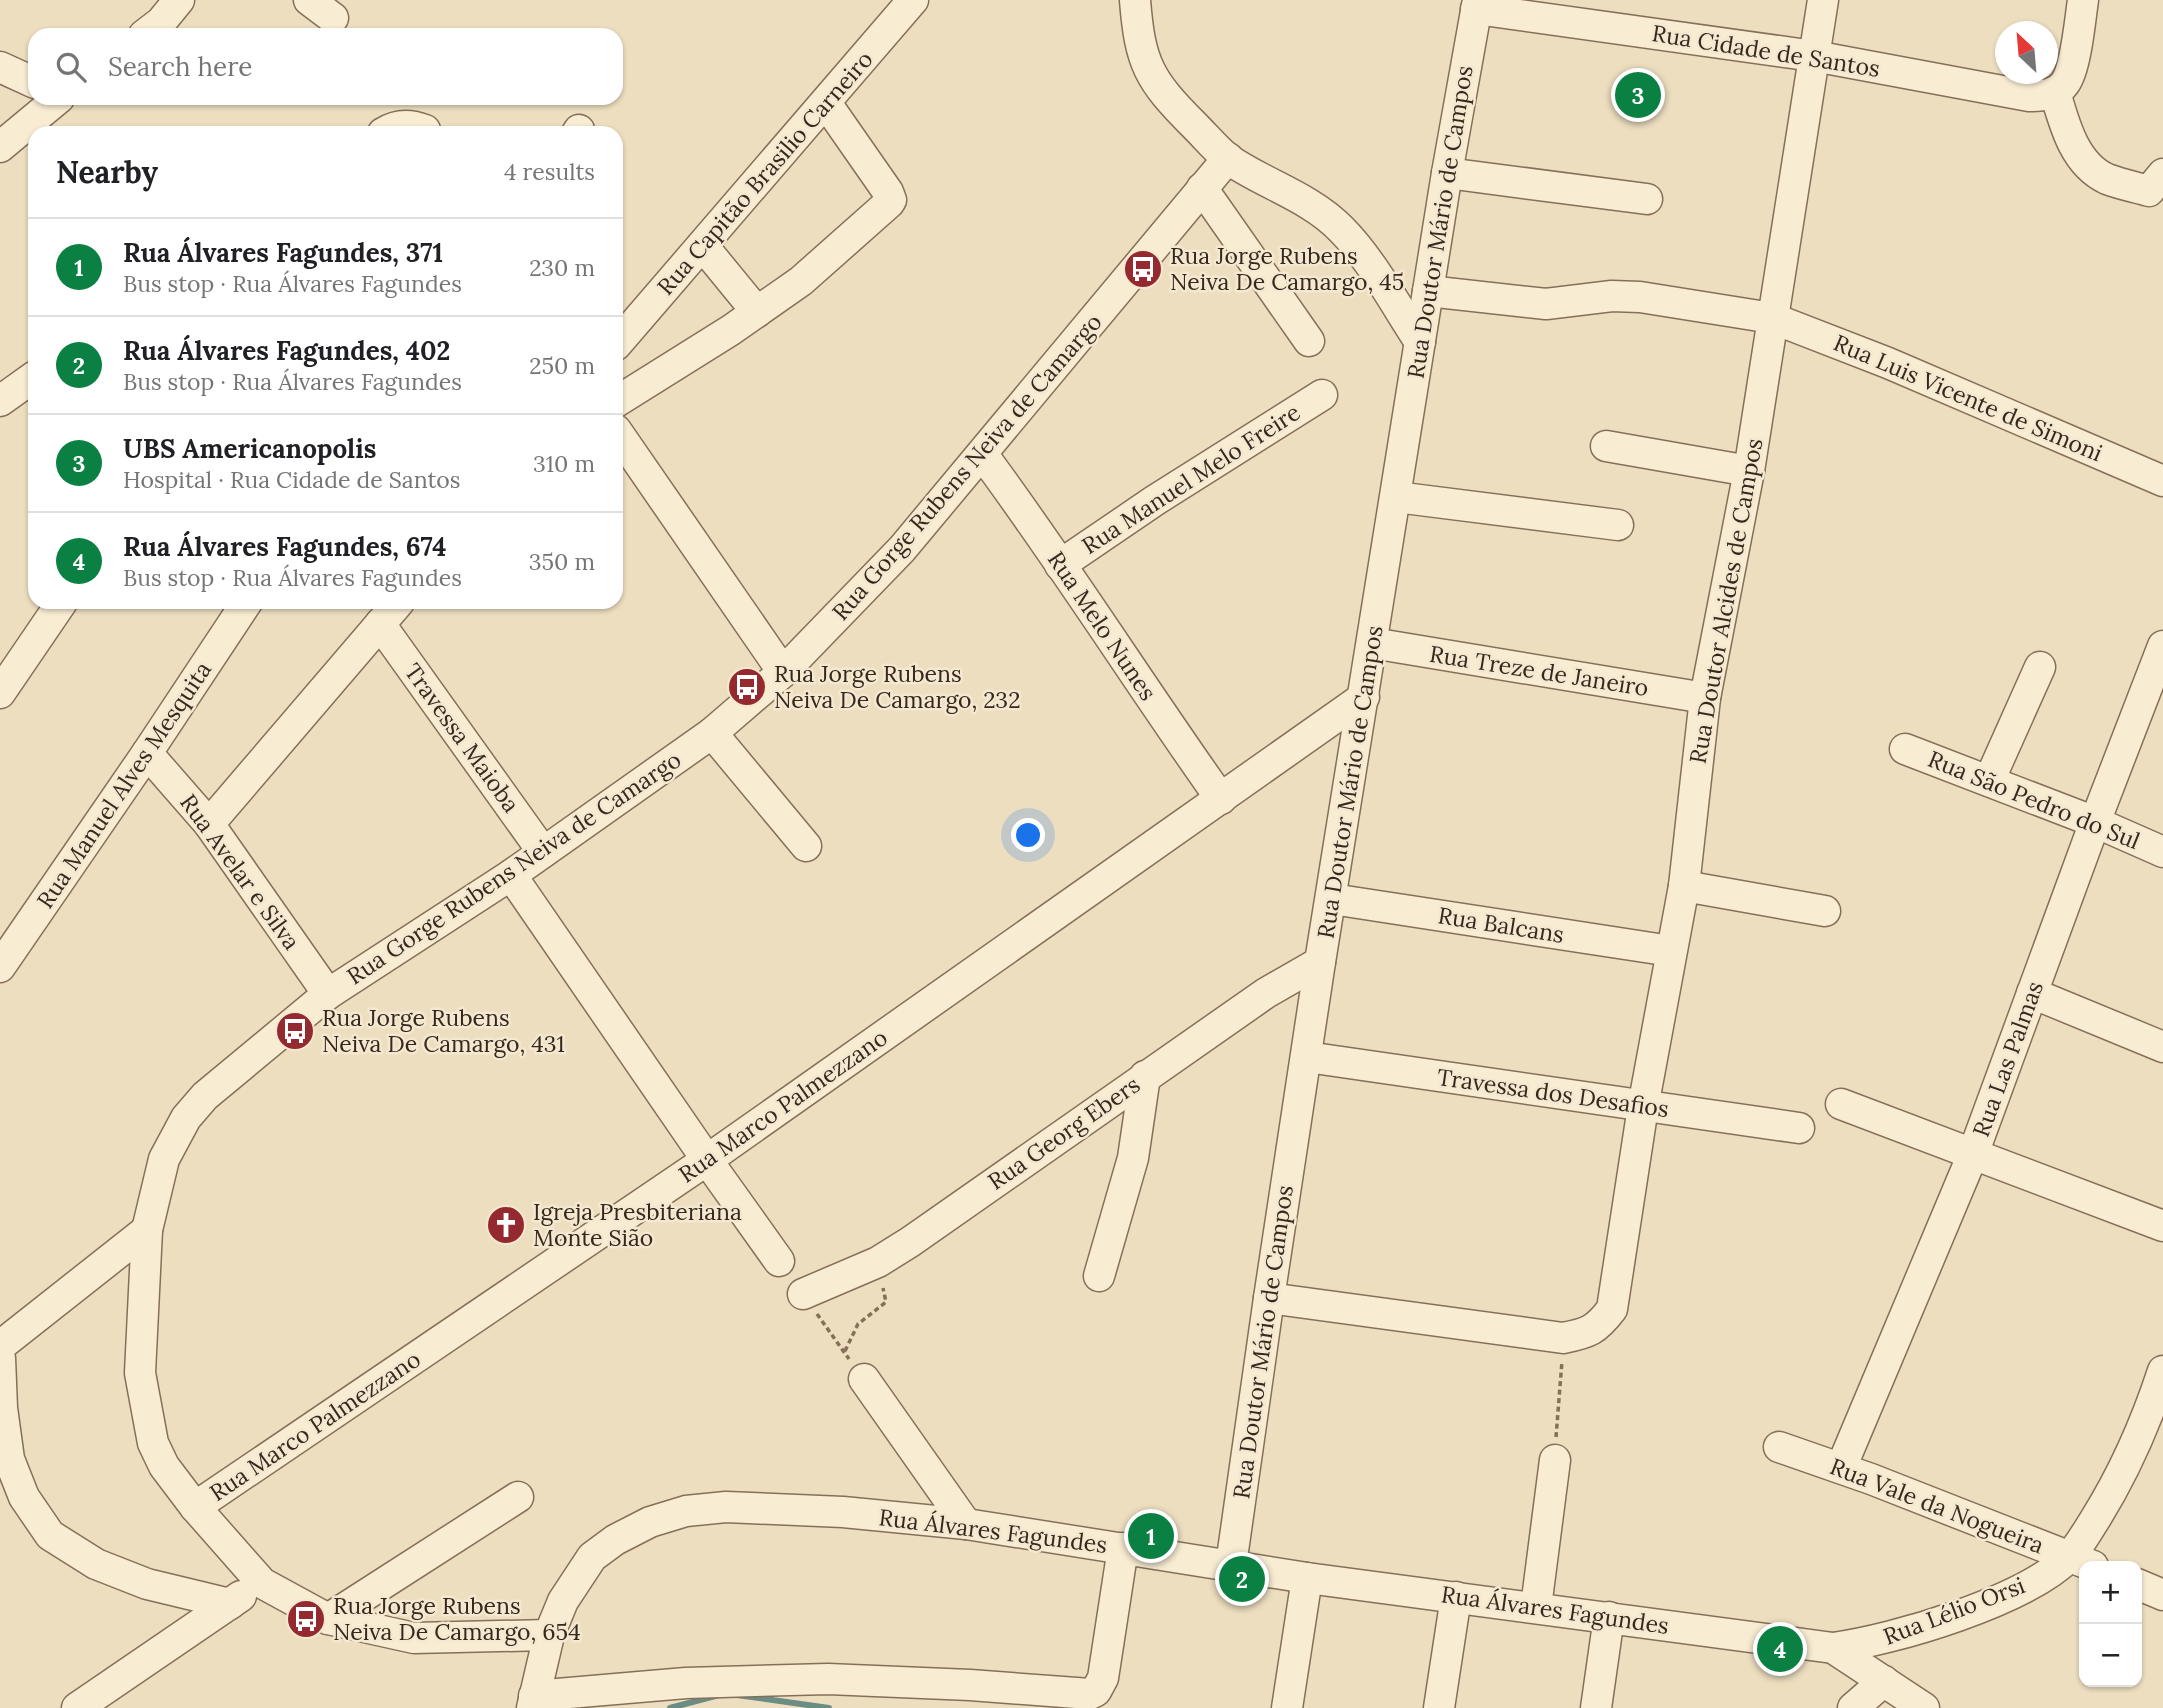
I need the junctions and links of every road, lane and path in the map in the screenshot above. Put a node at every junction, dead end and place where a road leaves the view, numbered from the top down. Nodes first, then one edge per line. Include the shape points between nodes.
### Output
1 (179, 0) edge
2 (1135, 0) edge
3 (1823, 0) edge
4 (2083, 0) edge
5 (910, 1) edge
6 (1477, 4) edge
7 (153, 28) edge
8 (1814, 56) junction
9 (0, 67) edge
10 (28, 80) edge
11 (2055, 92) junction
12 (826, 103) junction
13 (51, 105) edge
14 (0, 147) edge
15 (1228, 158) junction
16 (1447, 173) junction
17 (2163, 174) edge
18 (1202, 188) junction
19 (1647, 200) dead end
20 (703, 246) junction
21 (1428, 291) junction
22 (757, 312) junction
23 (1772, 318) junction
24 (623, 337) edge
25 (1309, 341) dead end
26 (1420, 342) junction
27 (28, 381) edge
28 (1322, 395) dead end
29 (623, 398) edge
30 (0, 401) edge
31 (623, 440) edge
32 (1606, 446) dead end
33 (983, 455) junction
34 (1749, 471) junction
35 (2163, 481) edge
36 (1396, 497) junction
37 (1618, 525) dead end
38 (1060, 565) junction
39 (57, 609) edge
40 (242, 609) edge
41 (389, 613) edge
42 (1372, 643) junction
43 (2163, 646) edge
44 (2040, 667) dead end
45 (783, 672) junction
46 (0, 693) edge
47 (1364, 697) junction
48 (1705, 698) junction
49 (712, 733) junction
50 (1905, 749) dead end
51 (147, 752) junction
52 (1989, 781) junction
53 (1221, 799) junction
54 (2095, 822) junction
55 (209, 824) junction
56 (806, 846) dead end
57 (543, 852) junction
58 (2163, 852) edge
59 (511, 875) junction
60 (1684, 886) junction
61 (1332, 899) junction
62 (1825, 911) dead end
63 (1671, 951) junction
64 (1321, 961) junction
65 (0, 967) edge
66 (2032, 993) junction
67 (328, 995) junction
68 (2163, 1047) edge
69 (1307, 1057) junction
70 (1145, 1076) junction
71 (1841, 1104) dead end
72 (1643, 1107) junction
73 (1799, 1128) dead end
74 (1973, 1154) junction
75 (707, 1160) junction
76 (2163, 1226) edge
77 (147, 1230) junction
78 (779, 1261) dead end
79 (878, 1262) junction
80 (1099, 1276) dead end
81 (803, 1294) joint
82 (1269, 1298) junction
83 (1563, 1338) junction
84 (0, 1346) edge
85 (844, 1352) junction
86 (0, 1358) edge
87 (2163, 1371) edge
88 (864, 1379) joint
89 (1779, 1447) dead end
90 (1555, 1460) joint
91 (1841, 1468) junction
92 (517, 1497) dead end
93 (195, 1507) junction
94 (966, 1524) junction
95 (1123, 1548) junction
96 (2081, 1561) edge
97 (2079, 1562) edge
98 (1231, 1565) junction
99 (1307, 1578) junction
100 (262, 1583) junction
101 (2142, 1586) edge
102 (2163, 1595) edge
103 (1456, 1597) junction
104 (230, 1604) junction
105 (1536, 1607) junction
106 (1609, 1618) junction
107 (328, 1619) junction
108 (549, 1635) junction
109 (1833, 1648) junction
110 (1884, 1681) junction
111 (533, 1702) edge
112 (77, 1708) edge
113 (1287, 1708) edge
114 (1439, 1708) edge
115 (1596, 1708) edge
116 (1853, 1708) edge
117 (1924, 1708) edge

1 - 7 street
2 - 15 street via 1147,68 1166,97
3 - 8 street, Rua Doutor Alcides de Campos
4 - 11 street via 2071,72
5 - 12 street, Rua Capitão Brasilio Carneiro
6 - 8 street, Rua Cidade de Santos
6 - 16 street, Rua Doutor Mário de Campos
8 - 11 street, Rua Cidade de Santos via 2029,96
8 - 23 street, Rua Doutor Alcides de Campos
9 - 10 street
11 - 17 street via 2073,145 2105,178 2149,191
12 - 20 street, Rua Capitão Brasilio Carneiro
12 - 22 street via 891,200 801,281
13 - 14 street
15 - 18 street, Rua Gorge Rubens Neiva de Camargo
15 - 26 street via 1316,208 1341,229
16 - 19 street
16 - 21 street, Rua Doutor Mário de Campos
18 - 25 street
18 - 33 street, Rua Gorge Rubens Neiva de Camargo
20 - 22 street
20 - 24 street, Rua Capitão Brasilio Carneiro
21 - 23 street, Rua Luis Vicente de Simoni via 1546,304 1640,296
21 - 26 street, Rua Doutor Mário de Campos
22 - 29 street
23 - 34 street, Rua Doutor Alcides de Campos
23 - 35 street, Rua Luis Vicente de Simoni
26 - 36 street, Rua Doutor Mário de Campos
27 - 30 street
28 - 38 street, Rua Manuel Melo Freire
31 - 45 street
32 - 34 street
33 - 38 street, Rua Melo Nunes
33 - 45 street, Rua Gorge Rubens Neiva de Camargo via 902,549
34 - 48 street, Rua Doutor Alcides de Campos
36 - 37 street
36 - 42 street, Rua Doutor Mário de Campos
38 - 53 street, Rua Melo Nunes
39 - 46 street
40 - 51 street, Rua Manuel Alves Mesquita
41 - 55 street
41 - 57 street, Travessa Maioba
42 - 47 street, Rua Doutor Mário de Campos
42 - 48 street, Rua Treze de Janeiro
43 - 54 street, Rua Las Palmas
44 - 52 street
45 - 49 street, Rua Gorge Rubens Neiva de Camargo
47 - 53 street, Rua Marco Palmezzano
47 - 61 street, Rua Doutor Mário de Campos
48 - 60 street, Rua Doutor Alcides de Campos
49 - 56 street
49 - 57 street, Rua Gorge Rubens Neiva de Camargo
50 - 52 street, Rua São Pedro do Sul
51 - 55 street, Rua Avelar e Silva
51 - 65 street, Rua Manuel Alves Mesquita
52 - 54 street, Rua São Pedro do Sul
53 - 75 street, Rua Marco Palmezzano
54 - 58 street, Rua São Pedro do Sul
54 - 66 street, Rua Las Palmas
55 - 67 street, Rua Avelar e Silva
57 - 59 street, Rua Gorge Rubens Neiva de Camargo
59 - 67 street, Rua Gorge Rubens Neiva de Camargo
59 - 75 street
60 - 62 street
60 - 63 street, Rua Doutor Alcides de Campos
61 - 63 street, Rua Balcans
61 - 64 street, Rua Doutor Mário de Campos
63 - 72 street, Rua Doutor Alcides de Campos
64 - 69 street, Rua Doutor Mário de Campos
64 - 70 street, Rua Georg Ebers
66 - 68 street
66 - 74 street, Rua Las Palmas
67 - 77 street, Rua Gorge Rubens Neiva de Camargo via 222,1081 186,1118 164,1159
69 - 72 street, Travessa dos Desafios
69 - 82 street, Rua Doutor Mário de Campos
70 - 79 street, Rua Georg Ebers
70 - 80 street via 1133,1158
71 - 74 street
72 - 73 street, Travessa dos Desafios
72 - 83 street, Rua Doutor Alcides de Campos via 1612,1309 1586,1334
74 - 76 street
74 - 91 street, Rua Las Palmas
75 - 78 street
75 - 93 street, Rua Marco Palmezzano
77 - 84 street
77 - 93 street, Rua Gorge Rubens Neiva de Camargo via 140,1349 145,1405 153,1443 164,1466
79 - 81 street, Rua Georg Ebers
79 - 85 path via 886,1302 858,1324
81 - 85 path
82 - 83 street, Rua Doutor Alcides de Campos
82 - 98 street, Rua Doutor Mário de Campos
83 - 90 path
85 - 88 path
86 - 104 street via 9,1459 24,1497 50,1535 96,1564 148,1584
87 - 96 street, Rua Lélio Orsi
88 - 94 street
89 - 91 street, Rua Vale da Nogueira
90 - 105 street
91 - 96 street, Rua Vale da Nogueira
92 - 107 street
93 - 100 street, Rua Gorge Rubens Neiva de Camargo
94 - 95 street, Rua Álvares Fagundes
94 - 108 street, Rua Álvares Fagundes via 726,1507 686,1511 650,1522 592,1557 563,1601
95 - 98 street, Rua Álvares Fagundes
95 - 111 street via 1103,1678 1090,1694 828,1679 686,1684
97 - 109 street, Rua Lélio Orsi via 1921,1628
98 - 99 street, Rua Álvares Fagundes
99 - 103 street, Rua Álvares Fagundes
99 - 113 street
100 - 104 street
100 - 107 street, Rua Gorge Rubens Neiva de Camargo
101 - 102 street
103 - 105 street, Rua Álvares Fagundes
103 - 114 street
104 - 112 street
105 - 106 street, Rua Álvares Fagundes
106 - 109 street, Rua Álvares Fagundes
106 - 115 street
107 - 108 street, Rua Gorge Rubens Neiva de Camargo via 414,1638
108 - 111 street, Rua Álvares Fagundes
109 - 110 street, Rua Álvares Fagundes
110 - 116 street
110 - 117 street, Rua Álvares Fagundes

